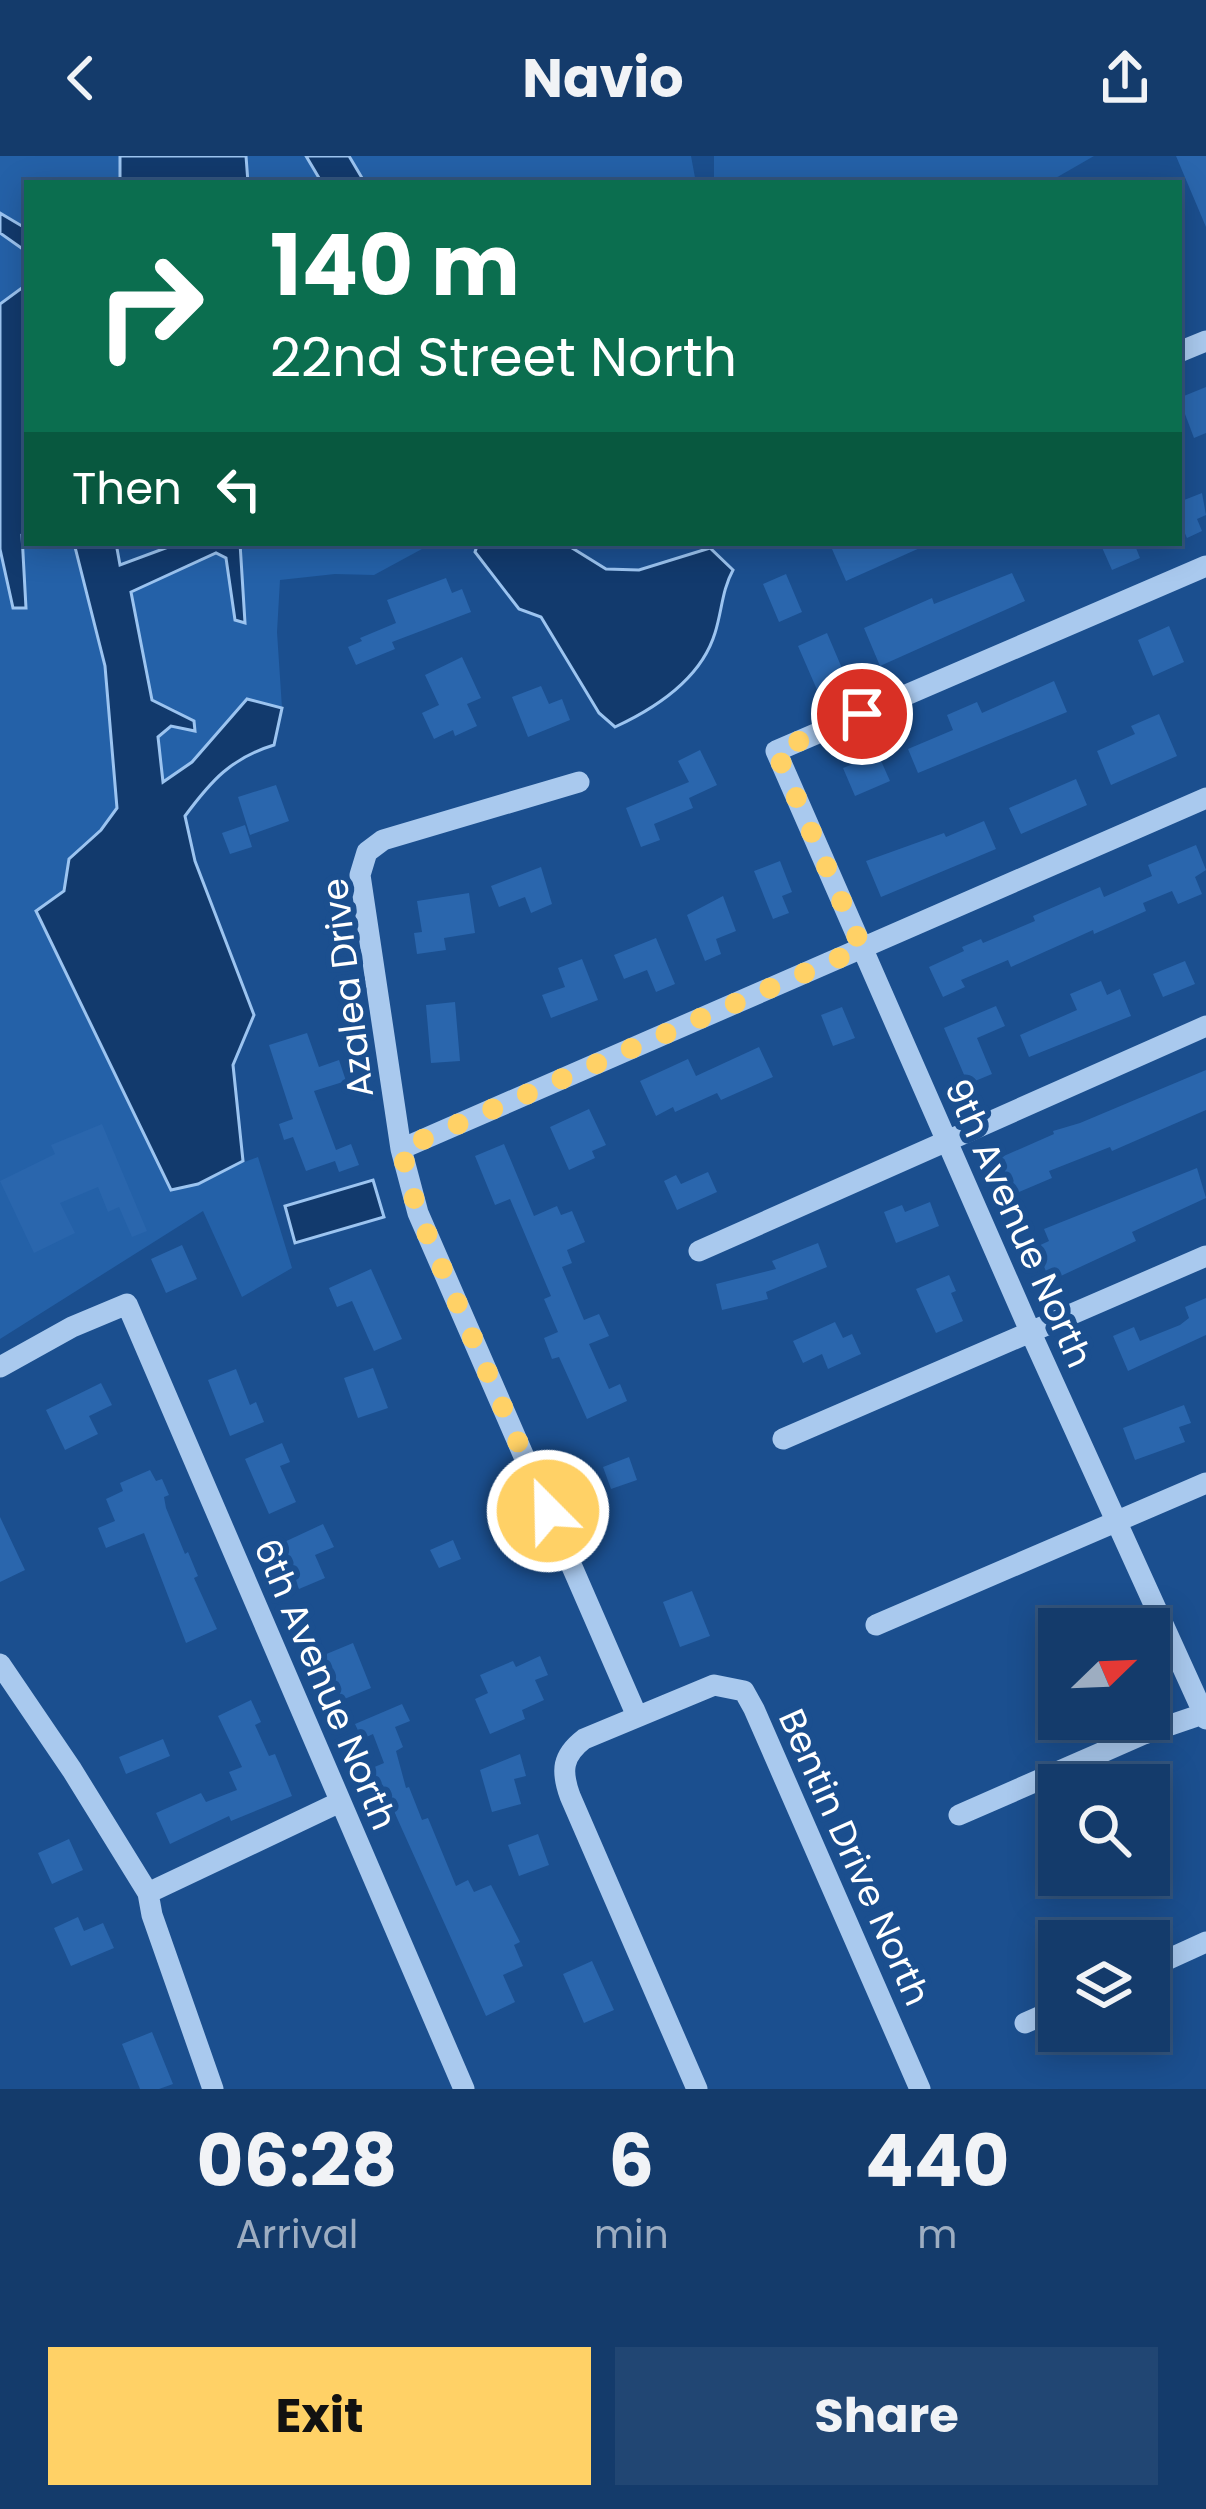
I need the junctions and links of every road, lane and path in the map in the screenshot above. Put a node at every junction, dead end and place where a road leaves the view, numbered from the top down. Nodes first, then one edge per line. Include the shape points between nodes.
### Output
1 (1206, 566) edge
2 (579, 782) dead end
3 (1206, 798) edge
4 (862, 948) junction
5 (1206, 1026) edge
6 (945, 1140) junction
7 (401, 1149) junction
8 (699, 1251) dead end
9 (1206, 1256) edge
10 (1030, 1331) junction
11 (0, 1367) edge
12 (783, 1439) dead end
13 (1206, 1483) edge
14 (1118, 1522) junction
15 (876, 1625) dead end
16 (0, 1664) edge
17 (1205, 1715) edge
18 (637, 1716) junction
19 (340, 1802) junction
20 (959, 1815) dead end
21 (148, 1893) junction
22 (1206, 1942) edge
23 (1170, 1958) edge
24 (1038, 2017) edge
25 (1025, 2023) dead end
26 (213, 2089) edge
27 (464, 2089) edge
28 (697, 2089) edge
29 (920, 2089) edge

1 - 4 street, 9th Avenue North via 776,751
2 - 7 street, Azalea Drive via 383,840 367,852 360,875
3 - 4 street
4 - 6 street, 9th Avenue North
4 - 7 street
5 - 6 street
6 - 8 street
6 - 10 street, 9th Avenue North
7 - 18 street, Azalea Drive via 418,1213
9 - 10 street
10 - 12 street
10 - 14 street, 9th Avenue North
11 - 19 street, 6th Avenue North via 127,1304
13 - 14 street
14 - 15 street
14 - 17 street, 9th Avenue North
16 - 21 street
17 - 20 street
18 - 28 street via 571,1749 563,1777
18 - 29 street, Bentin Drive North via 715,1685 744,1691
19 - 21 street
19 - 27 street, 6th Avenue North
21 - 26 street
22 - 23 street
24 - 25 street

